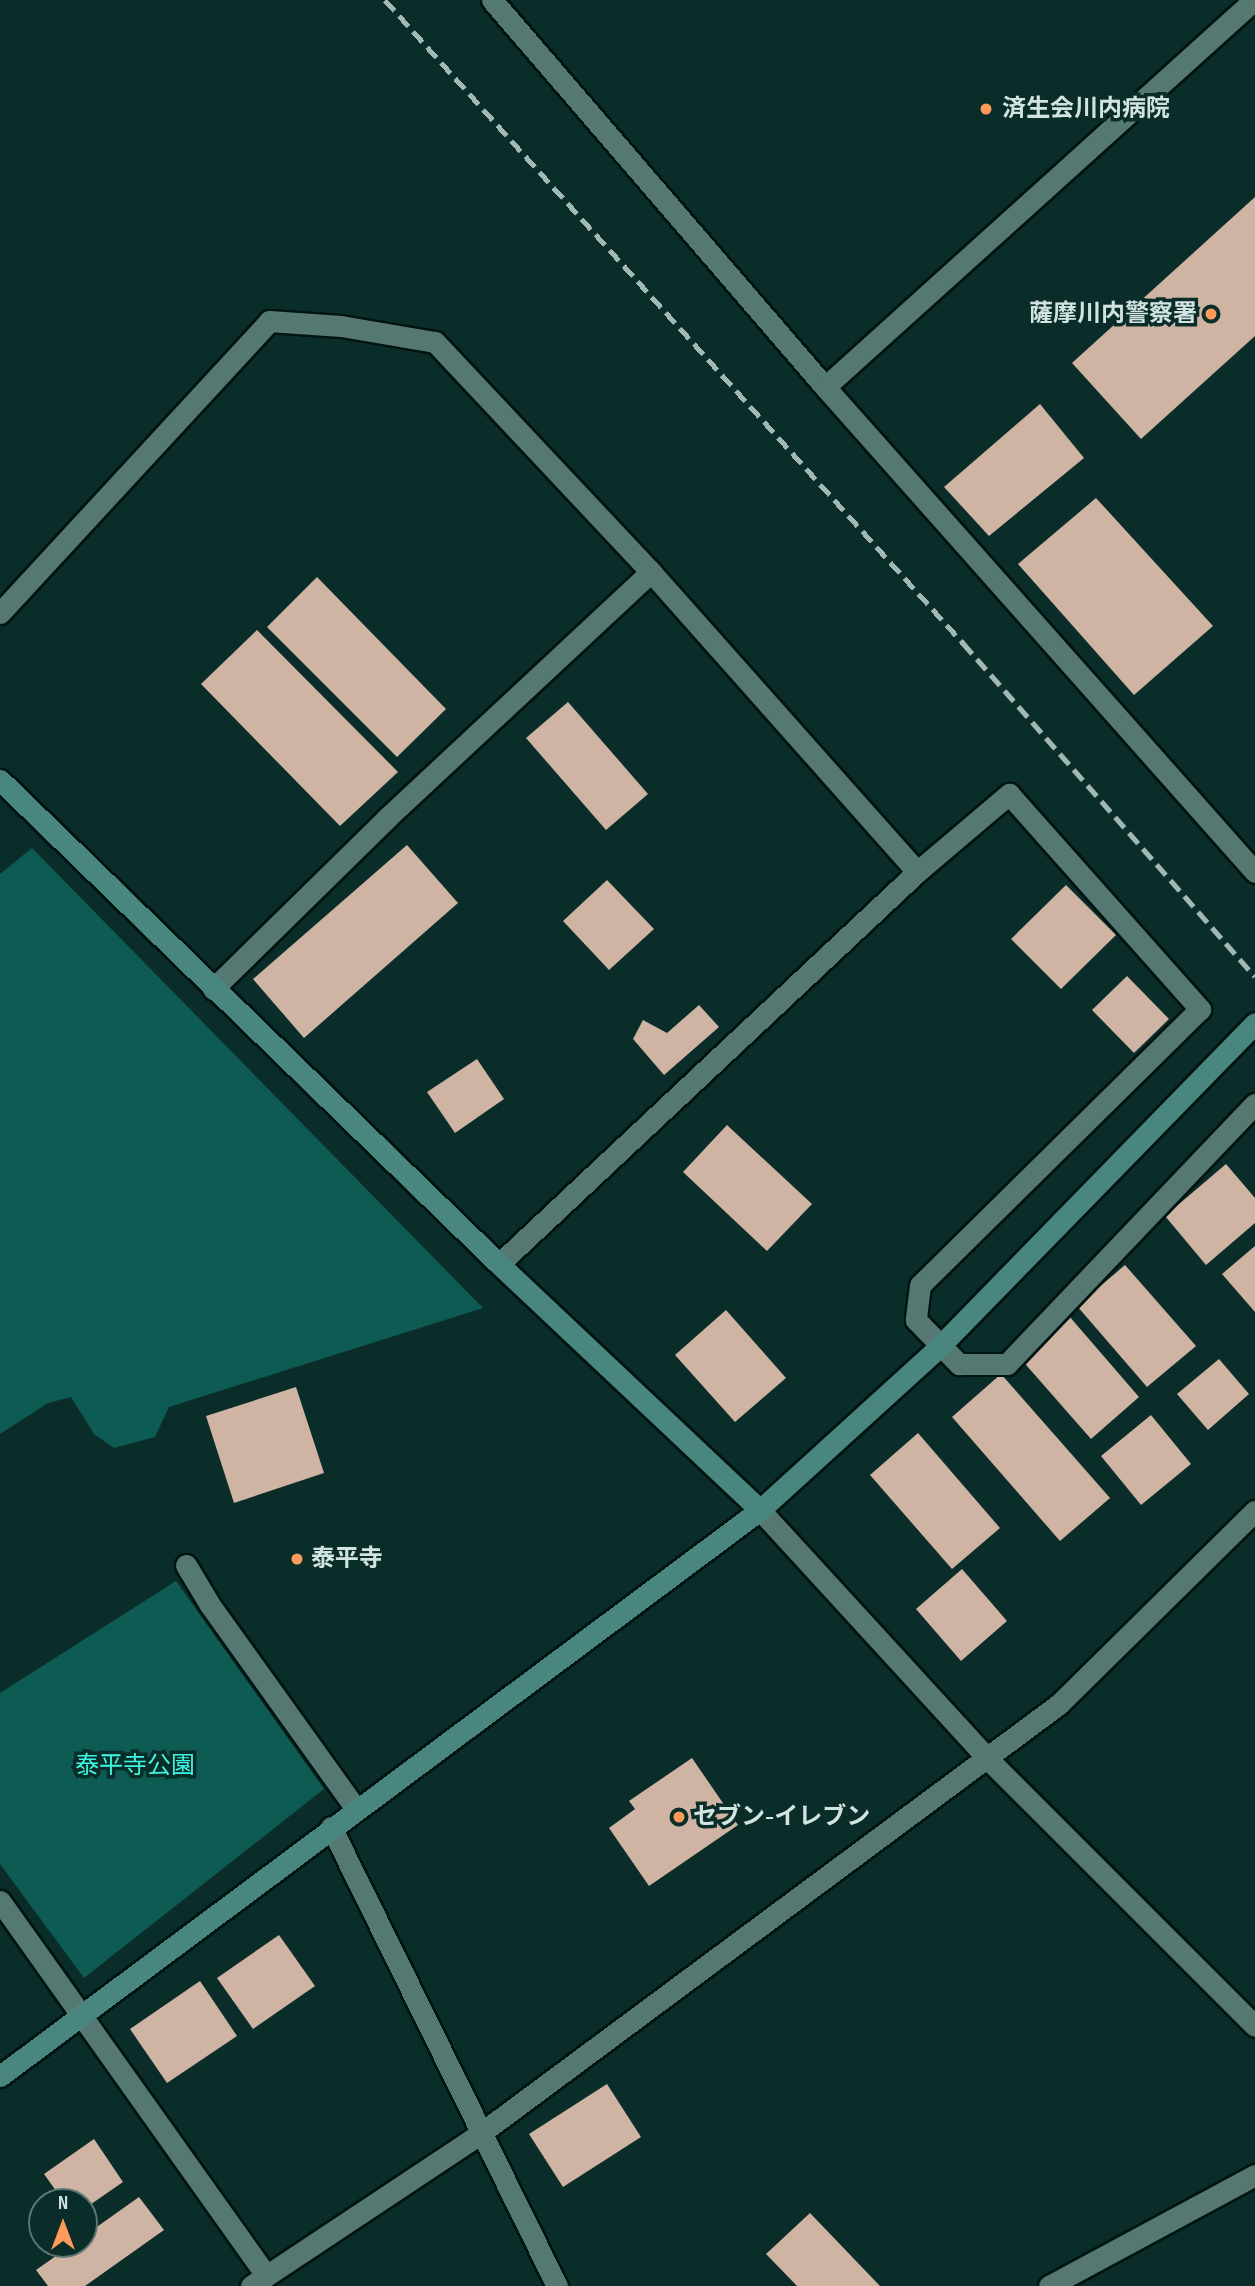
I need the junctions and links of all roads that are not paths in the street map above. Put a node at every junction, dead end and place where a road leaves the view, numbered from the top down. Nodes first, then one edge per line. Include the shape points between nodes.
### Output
1 (492, 0) edge
2 (1254, 0) edge
3 (825, 387) junction
4 (651, 572) junction
5 (0, 613) edge
6 (0, 780) edge
7 (917, 872) junction
8 (1255, 872) edge
9 (213, 989) junction
10 (1255, 1023) edge
11 (1255, 1104) edge
12 (499, 1264) junction
13 (940, 1346) junction
14 (761, 1510) junction
15 (1255, 1511) edge
16 (186, 1565) dead end
17 (986, 1757) junction
18 (356, 1809) junction
19 (331, 1827) junction
20 (0, 1901) edge
21 (79, 2016) junction
22 (1255, 2026) edge
23 (0, 2076) edge
24 (481, 2133) junction
25 (1255, 2175) edge
26 (258, 2281) edge
27 (557, 2286) edge
28 (1049, 2286) edge

1 - 3 street
2 - 3 street
3 - 8 street
4 - 5 street via 435,341 341,326 269,321
4 - 7 street
4 - 9 street via 388,817
6 - 9 street
7 - 12 street
7 - 13 street via 1009,794 1200,1009 920,1285 916,1320
9 - 12 street
10 - 13 street
11 - 13 street via 1007,1364 959,1364
12 - 14 street
13 - 14 street
14 - 17 street
14 - 18 street
15 - 17 street via 1059,1704
16 - 18 street
17 - 22 street
17 - 24 street
18 - 19 street
19 - 21 street
19 - 24 street
20 - 21 street
21 - 23 street
21 - 26 street
24 - 26 street
24 - 27 street
25 - 28 street

